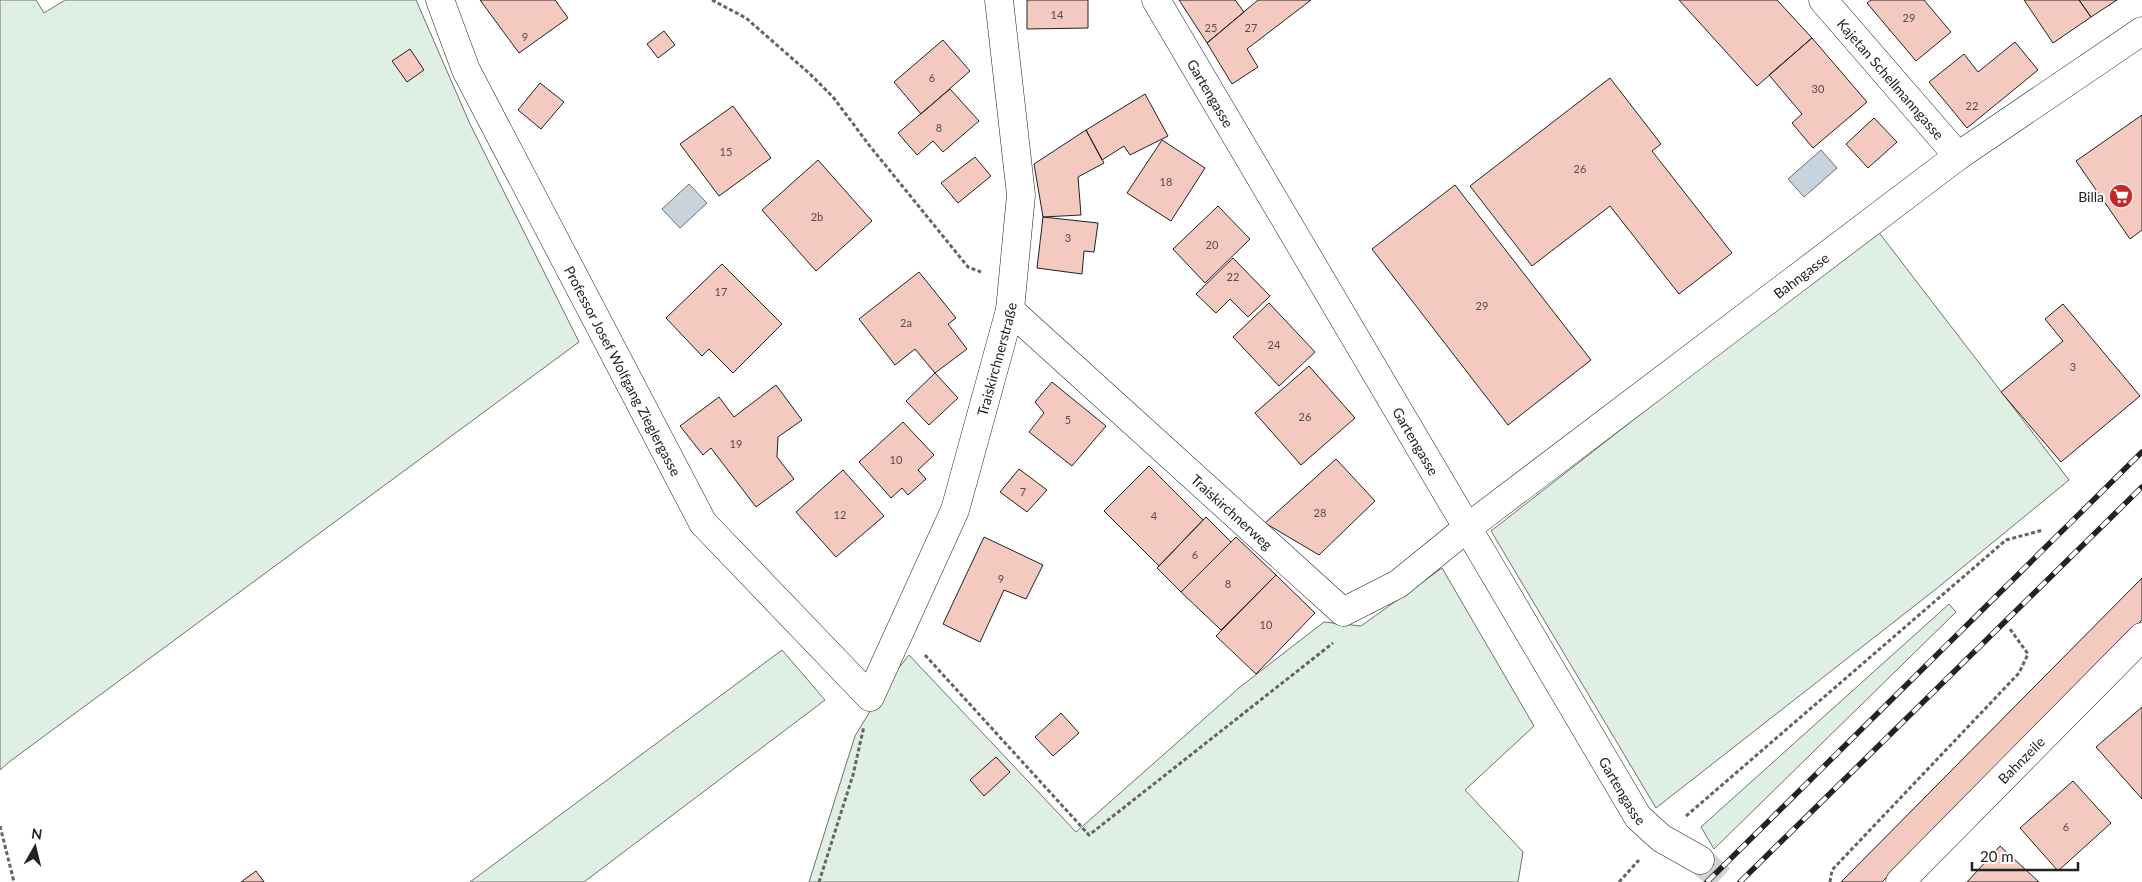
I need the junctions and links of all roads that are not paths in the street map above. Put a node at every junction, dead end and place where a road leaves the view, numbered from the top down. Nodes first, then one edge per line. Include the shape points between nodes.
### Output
1 (440, 0) edge
2 (999, 0) edge
3 (1156, 0) edge
4 (1823, 0) edge
5 (2142, 31) edge
6 (1958, 156) junction
7 (1011, 298) junction
8 (1467, 528) junction
9 (2142, 637) edge
10 (870, 697) joint
11 (1700, 860) tunnel mouth
12 (1900, 882) edge

1 - 10 street, Professor Josef Wolfgang Zieglergasse via 466,70 703,523
2 - 7 street, Traiskirchnerstraße via 1021,195
3 - 8 street, Gartengasse
4 - 6 street, Kajetan Schellmanngasse
5 - 6 street, Bahngasse
6 - 8 street, Bahngasse
7 - 8 street, Traiskirchnerweg via 1343,612 1398,584
7 - 10 street, Traiskirchnerstraße via 955,510
8 - 11 street, Gartengasse via 1638,817 1661,838
9 - 12 street, Bahnzeile

